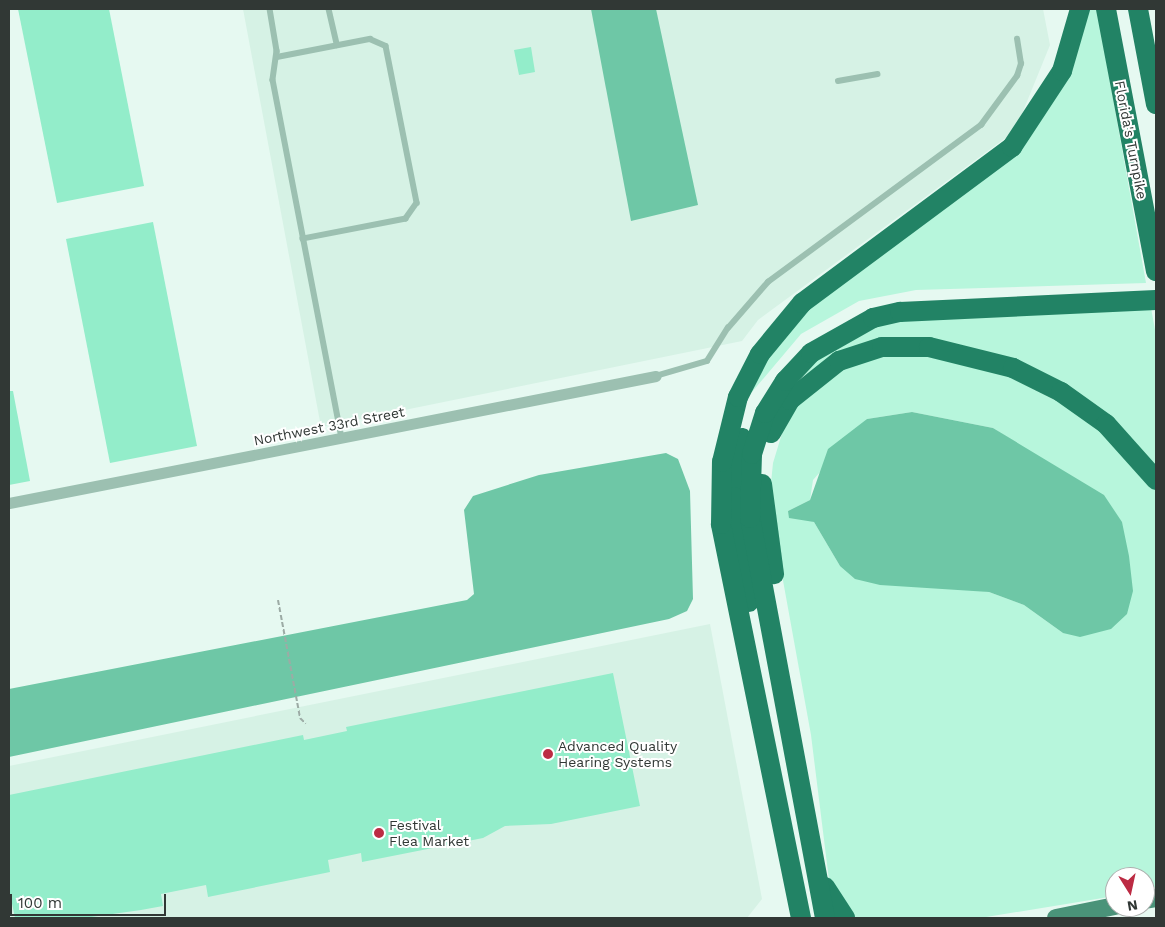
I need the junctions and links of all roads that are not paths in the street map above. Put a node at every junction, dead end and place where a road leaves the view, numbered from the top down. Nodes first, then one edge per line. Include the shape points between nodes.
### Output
1 (270, 9) edge
2 (329, 9) edge
3 (1080, 9) edge
4 (1106, 9) edge
5 (1138, 9) edge
6 (1017, 39) dead end
7 (339, 44) junction
8 (277, 56) junction
9 (877, 74) dead end
10 (838, 81) dead end
11 (1156, 104) edge
12 (303, 239) junction
13 (1156, 271) edge
14 (1156, 288) edge
15 (1119, 296) junction
16 (1156, 300) edge
17 (656, 376) joint
18 (342, 439) junction
19 (1156, 480) edge
20 (9, 503) edge
21 (773, 777) junction
22 (802, 781) junction
23 (818, 872) junction
24 (795, 895) junction
25 (1105, 908) edge
26 (790, 918) edge
27 (801, 918) edge
28 (825, 918) edge
29 (845, 918) edge
30 (1056, 918) edge

1 - 8 lane
2 - 7 lane
3 - 21 highway via 1062,71 1012,147 802,304 760,354 738,397 722,462 721,524 757,720
4 - 13 highway, Florida's Turnpike
5 - 11 highway
6 - 17 lane via 1021,64 1017,76 981,125 768,282 728,328 708,361
7 - 8 lane
7 - 12 lane via 370,39 386,46 417,203 406,219
8 - 12 lane via 273,80
9 - 10 lane
12 - 18 lane
14 - 15 highway
15 - 16 highway
15 - 21 highway via 882,303 820,331 769,380 745,428 734,497 736,533 770,717
15 - 22 highway via 900,312 873,318 811,352 785,381 757,434 749,492 788,731
17 - 18 street, Northwest 33rd Street
18 - 20 street, Northwest 33rd Street
19 - 22 highway via 1106,424 1075,402 1038,379 982,358 929,347 882,347 839,361 806,384 778,416 766,452 762,482 769,548 801,729
21 - 24 highway
22 - 23 highway
23 - 28 highway
23 - 29 highway
24 - 26 highway
24 - 27 highway
25 - 30 main road

